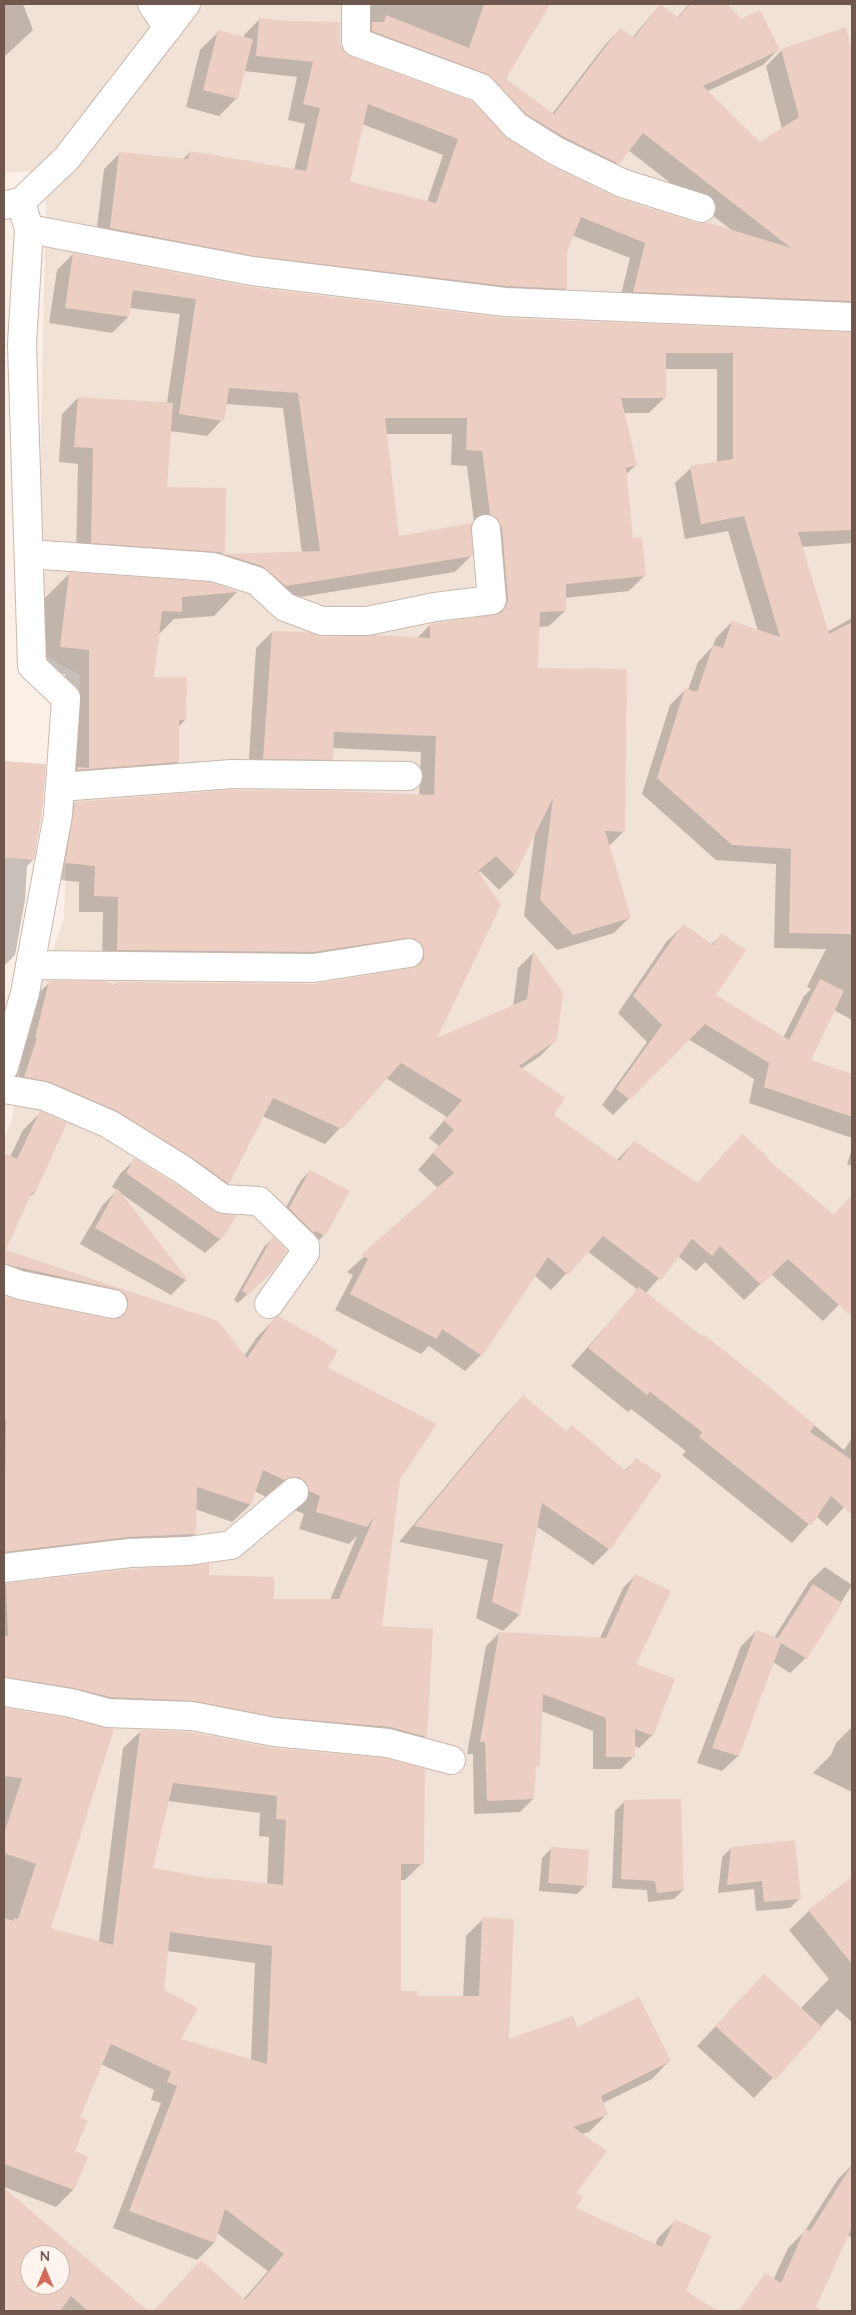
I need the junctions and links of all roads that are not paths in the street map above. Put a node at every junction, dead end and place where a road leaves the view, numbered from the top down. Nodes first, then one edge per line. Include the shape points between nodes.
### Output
1 (152, 4) edge
2 (186, 4) edge
3 (356, 4) edge
4 (168, 28) junction
5 (12, 203) edge
6 (701, 208) dead end
7 (28, 229) junction
8 (852, 317) edge
9 (486, 529) dead end
10 (29, 554) junction
11 (408, 776) dead end
12 (60, 788) junction
13 (409, 953) dead end
14 (30, 965) junction
15 (4, 1067) edge
16 (4, 1089) edge
17 (4, 1279) edge
18 (113, 1304) dead end
19 (269, 1304) dead end
20 (294, 1492) dead end
21 (4, 1568) edge
22 (4, 1692) edge
23 (451, 1760) dead end

1 - 4 street
2 - 4 street
3 - 6 street via 356,42 481,88 516,126 556,151 622,183
4 - 5 street via 67,158
5 - 7 street
7 - 8 street via 252,270 505,302
7 - 10 street via 22,344
9 - 10 street via 492,600 434,607 367,621 322,621 285,607 257,581 213,567
10 - 12 street via 32,666 66,698
11 - 12 street via 232,774
12 - 14 street via 58,815
13 - 14 street via 314,968
14 - 15 street
16 - 19 street via 44,1096 109,1124 183,1170 223,1200 259,1201 305,1246 305,1253
17 - 18 street
20 - 21 street via 231,1544 188,1552 130,1553
22 - 23 street via 71,1702 108,1713 192,1716 274,1732 388,1743

